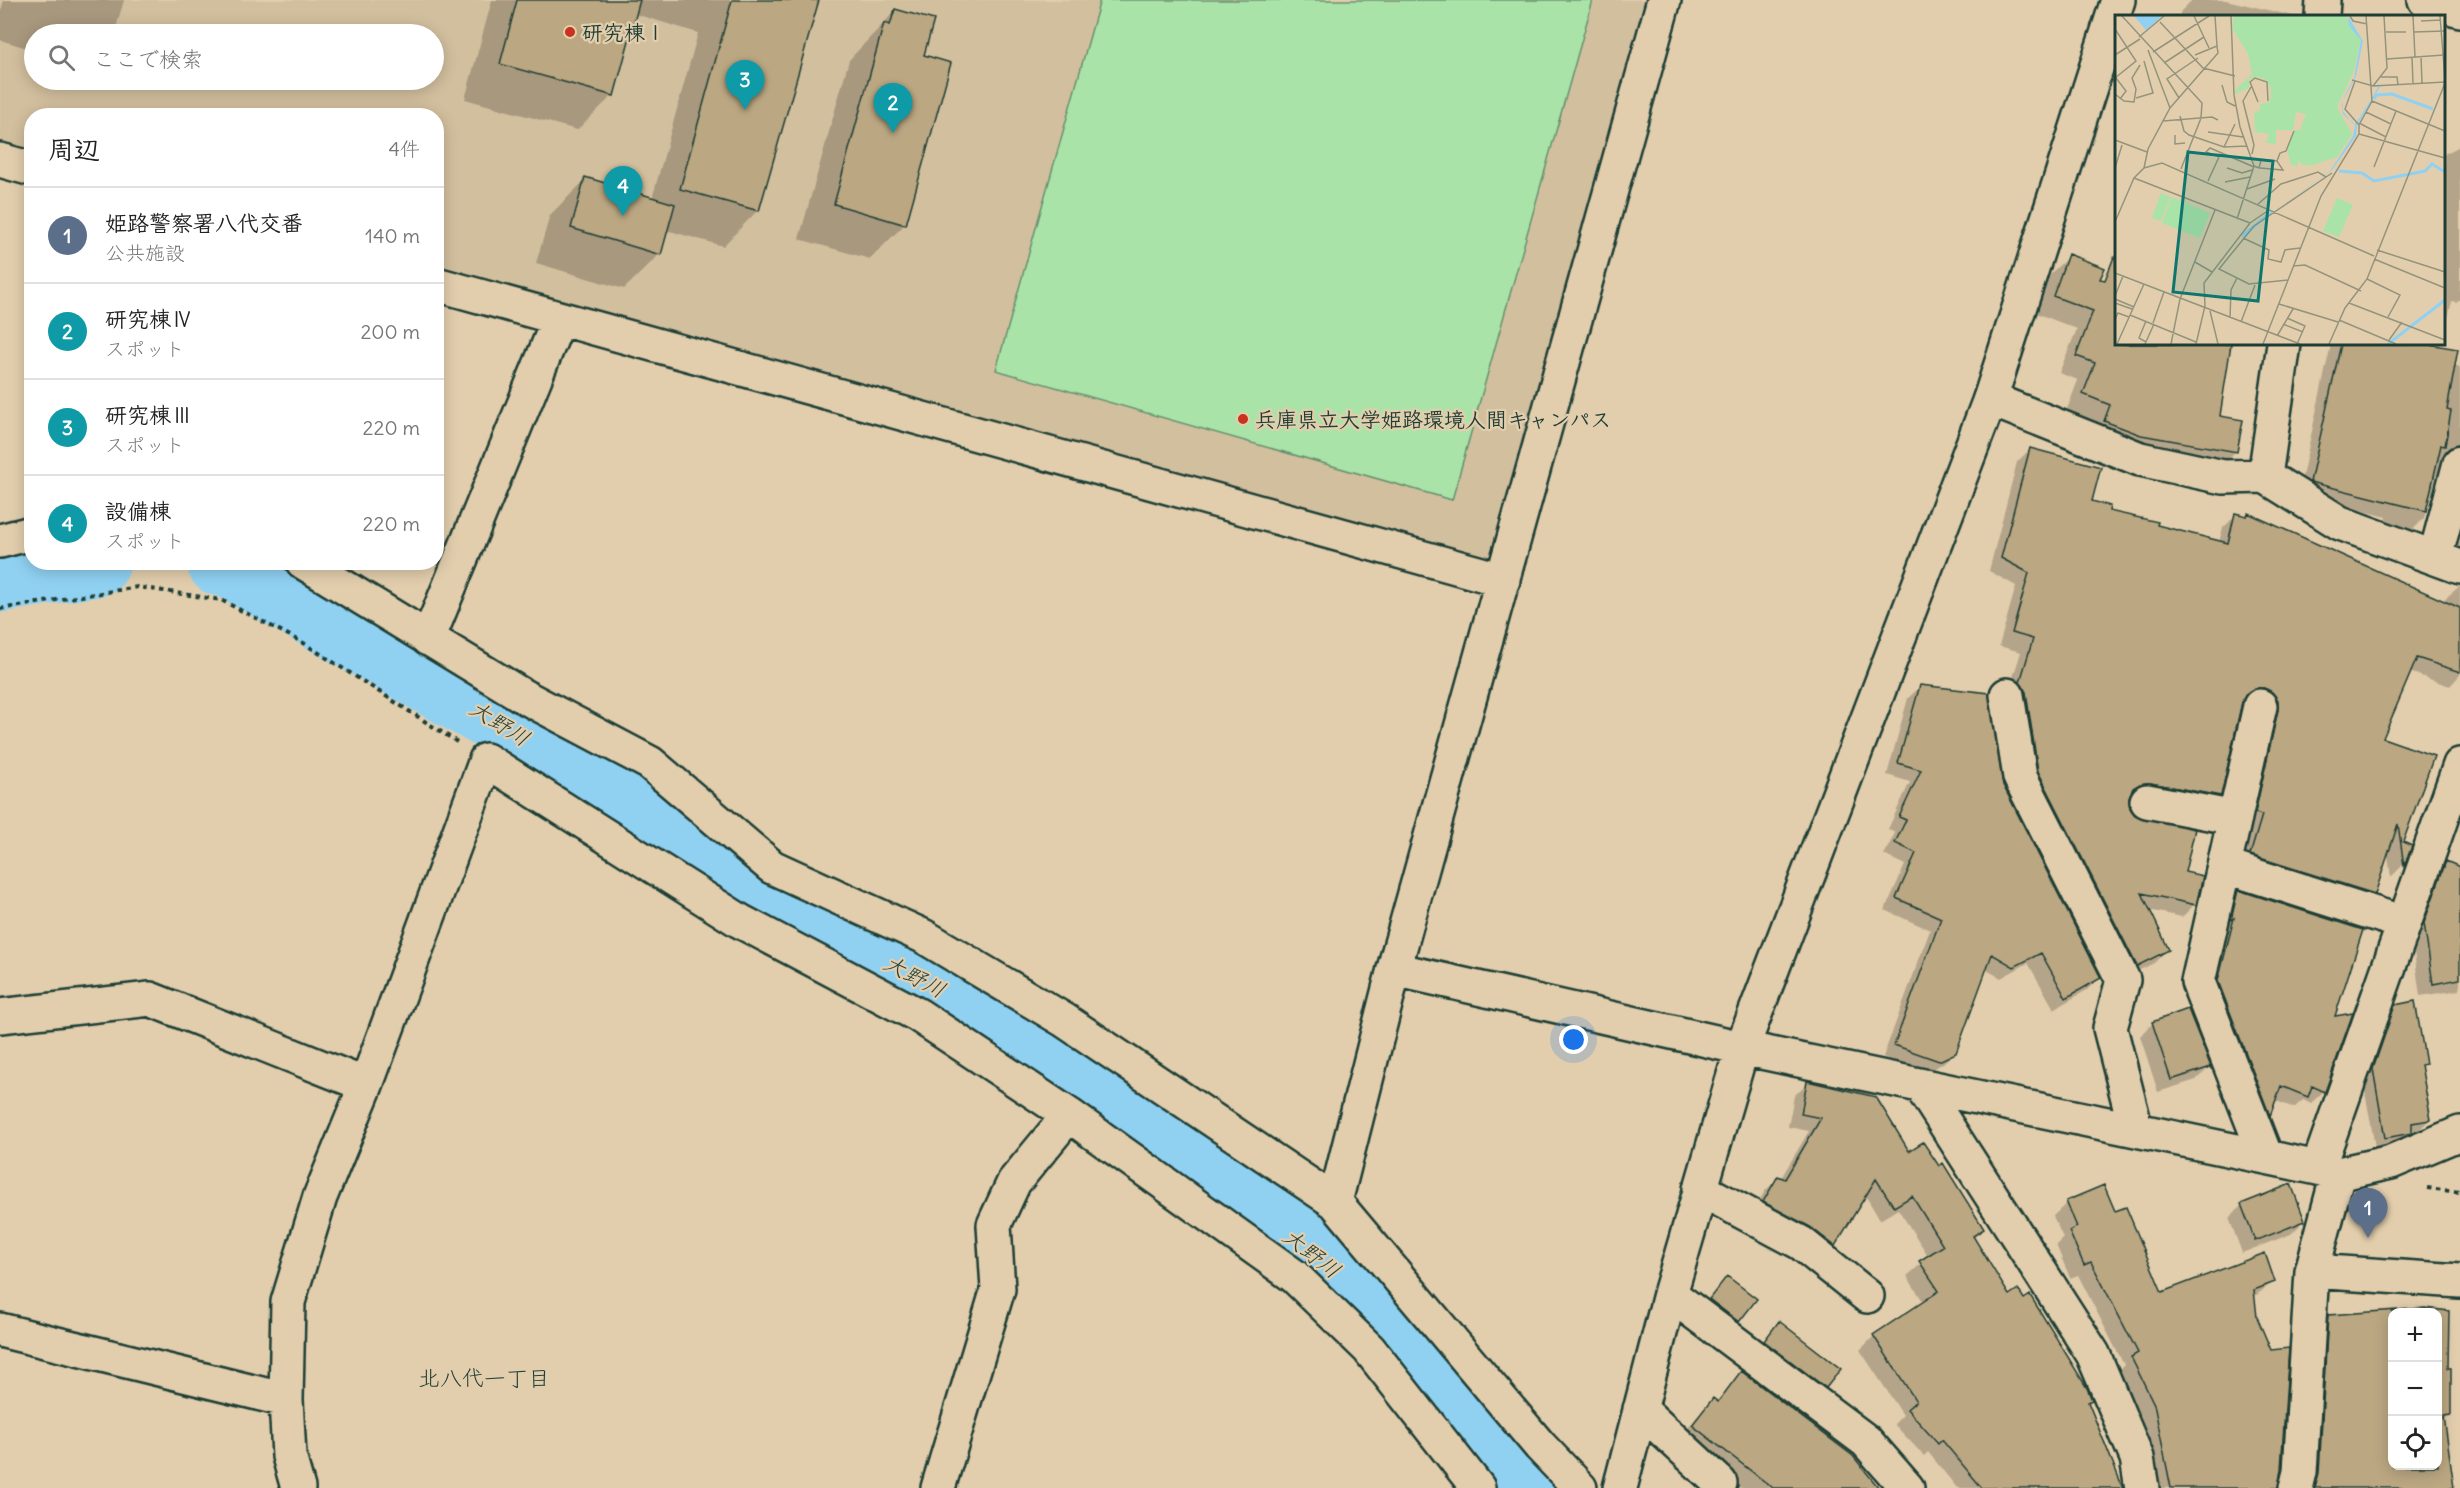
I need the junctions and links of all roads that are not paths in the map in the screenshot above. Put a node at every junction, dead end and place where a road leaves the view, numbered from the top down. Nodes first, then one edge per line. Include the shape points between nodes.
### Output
1 (1664, 0) edge
2 (2118, 0) edge
3 (2323, 0) edge
4 (2426, 0) edge
5 (2460, 10) edge
6 (2322, 15) edge
7 (0, 160) edge
8 (24, 167) edge
9 (444, 286) edge
10 (559, 319) junction
11 (2284, 345) edge
12 (1990, 399) junction
13 (2460, 463) edge
14 (2265, 476) junction
15 (24, 535) edge
16 (0, 541) edge
17 (2447, 563) edge
18 (316, 570) edge
19 (1503, 580) junction
20 (428, 639) junction
21 (2007, 695) dead end
22 (2260, 706) dead end
23 (2460, 765) edge
24 (2146, 801) dead end
25 (2235, 818) junction
26 (2224, 866) junction
27 (2404, 923) junction
28 (1394, 969) junction
29 (0, 1016) edge
30 (1742, 1048) junction
31 (366, 1085) junction
32 (1921, 1086) junction
33 (1069, 1115) junction
34 (2136, 1130) junction
35 (2460, 1133) edge
36 (2266, 1157) junction
37 (2328, 1171) junction
38 (1700, 1188) junction
39 (1335, 1202) junction
40 (2312, 1270) junction
41 (2460, 1281) edge
42 (1670, 1294) junction
43 (1867, 1296) dead end
44 (0, 1330) edge
45 (286, 1400) junction
46 (1640, 1409) junction
47 (1720, 1483) dead end
48 (298, 1488) edge
49 (938, 1488) edge
50 (1478, 1488) edge
51 (1580, 1488) edge
52 (1620, 1488) edge
53 (1907, 1488) edge
54 (2142, 1488) edge
55 (2296, 1488) edge

1 - 19 street
2 - 12 street
3 - 6 street
4 - 5 street
7 - 8 street
9 - 10 street
10 - 19 street
10 - 20 street
11 - 14 street
12 - 14 street via 2140,459 2223,477
12 - 30 street
13 - 17 street
14 - 17 street via 2340,523
15 - 16 street
18 - 20 street
19 - 28 street
20 - 39 street via 523,696 650,763 772,867 923,936 1064,1020
21 - 34 street via 2020,777 2123,980 2110,1028
22 - 25 street
23 - 27 street
24 - 25 street
25 - 26 street
26 - 27 street
26 - 36 street via 2198,982
27 - 37 street
28 - 30 street
28 - 39 street
29 - 31 street via 150,999
30 - 32 street
30 - 38 street
31 - 33 street via 486,760 741,921 918,1015
31 - 45 street via 320,1197 288,1302
32 - 34 street
32 - 54 street via 2093,1354 2137,1458
33 - 49 street via 1014,1182 993,1225 998,1289
33 - 50 street via 1294,1276 1369,1348
34 - 36 street
35 - 37 street via 2391,1162
36 - 37 street
37 - 40 street
38 - 42 street
38 - 43 street via 1801,1244
39 - 51 street via 1540,1446
40 - 41 street
40 - 55 street
42 - 46 street
42 - 53 street via 1866,1441
44 - 45 street
45 - 48 street via 289,1456
46 - 47 street
46 - 52 street

